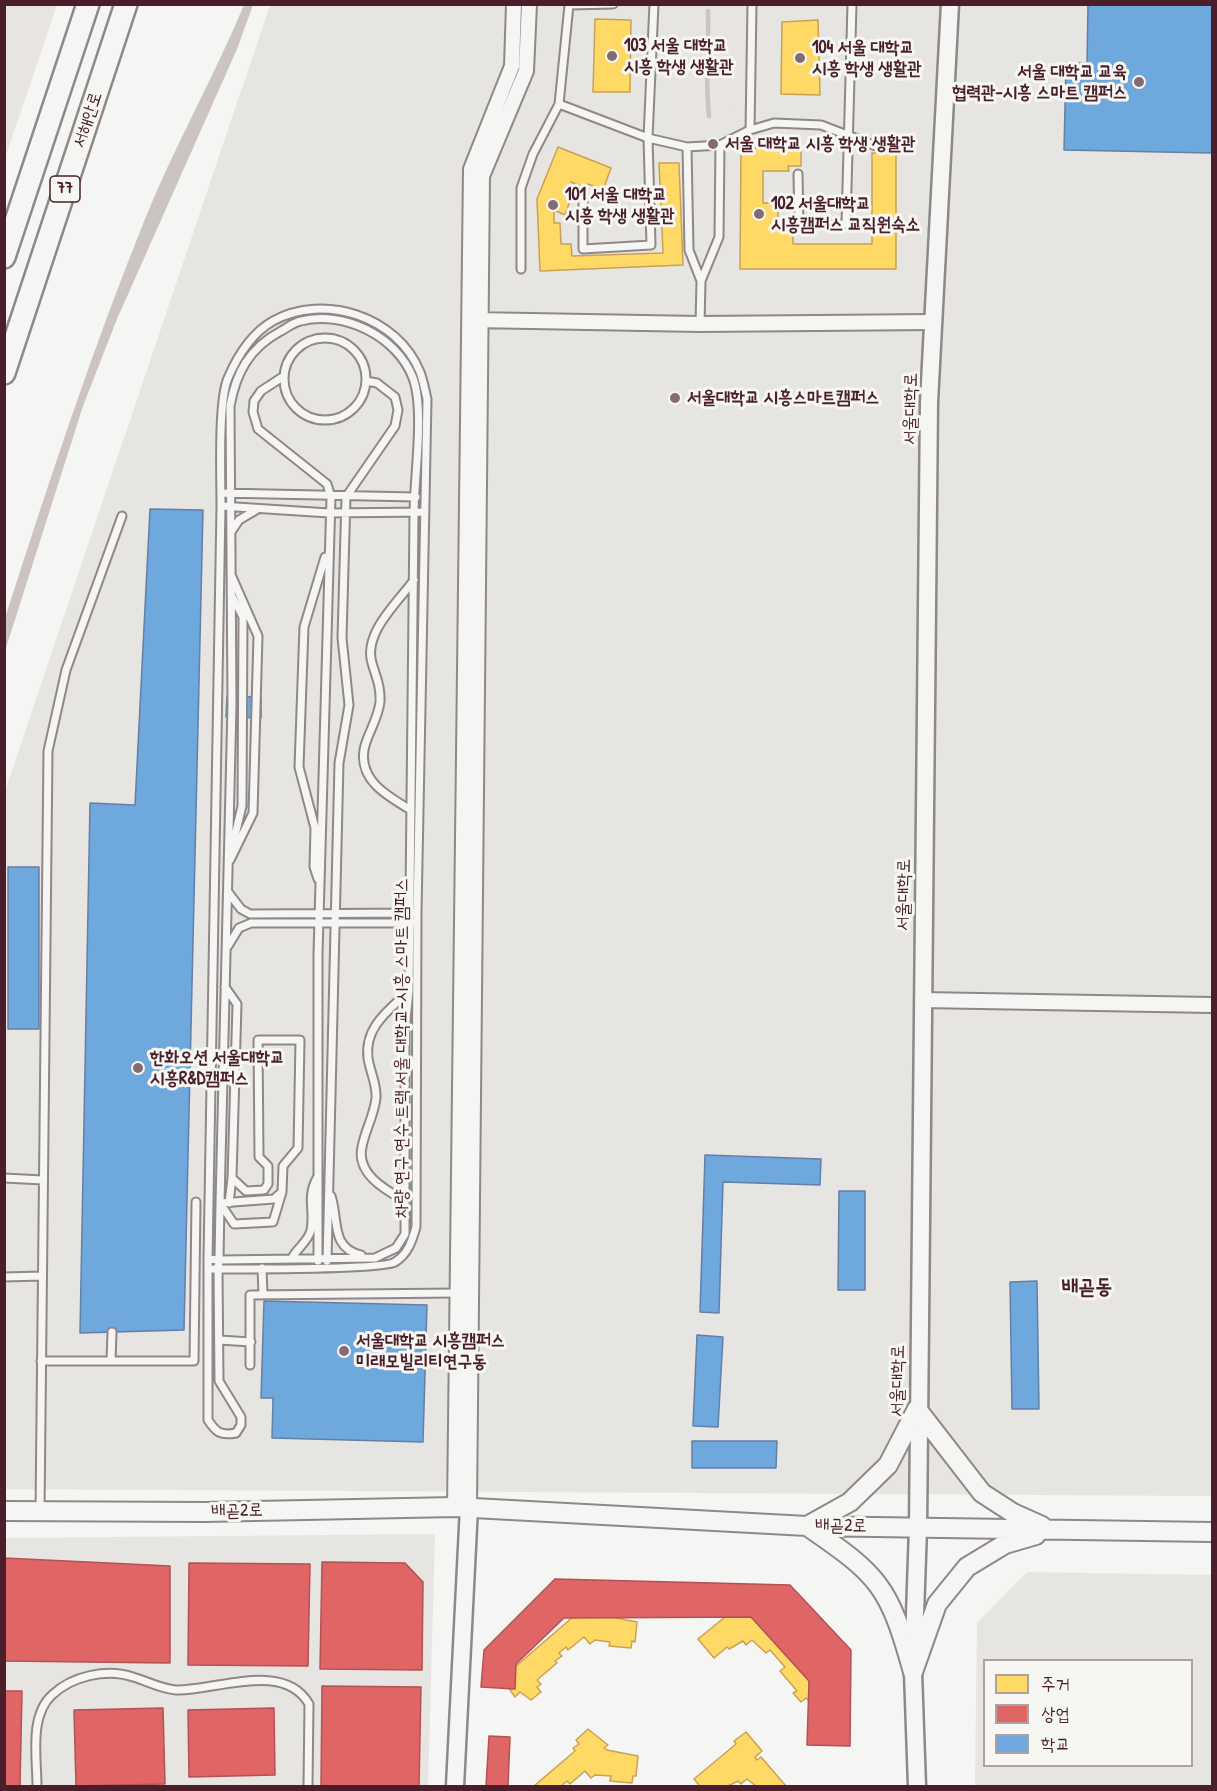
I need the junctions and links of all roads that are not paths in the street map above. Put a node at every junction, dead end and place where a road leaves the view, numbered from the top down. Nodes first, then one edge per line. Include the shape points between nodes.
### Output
1 (88, 4) edge
2 (126, 4) edge
3 (514, 4) edge
4 (529, 4) edge
5 (613, 4) edge
6 (654, 4) edge
7 (753, 4) edge
8 (852, 4) edge
9 (950, 4) edge
10 (559, 104) junction
11 (750, 130) junction
12 (648, 138) junction
13 (850, 138) junction
14 (720, 145) junction
15 (876, 146) dead end
16 (687, 147) junction
17 (798, 174) dead end
18 (583, 195) dead end
19 (4, 257) edge
20 (521, 269) dead end
21 (701, 281) junction
22 (475, 321) junction
23 (933, 322) junction
24 (700, 324) junction
25 (4, 373) edge
26 (285, 376) junction
27 (366, 381) junction
28 (221, 493) junction
29 (232, 493) junction
30 (331, 497) junction
31 (346, 497) junction
32 (414, 497) junction
33 (425, 498) junction
34 (220, 506) junction
35 (232, 507) junction
36 (259, 509) junction
37 (425, 512) junction
38 (329, 513) junction
39 (346, 513) junction
40 (414, 513) junction
41 (122, 516) dead end
42 (231, 532) junction
43 (328, 549) junction
44 (231, 574) junction
45 (414, 580) junction
46 (231, 594) junction
47 (411, 810) junction
48 (228, 863) junction
49 (319, 884) junction
50 (228, 891) junction
51 (335, 913) junction
52 (413, 913) junction
53 (318, 914) junction
54 (318, 923) junction
55 (335, 923) junction
56 (413, 923) junction
57 (226, 948) junction
58 (225, 987) junction
59 (409, 991) junction
60 (922, 1000) junction
61 (1212, 1005) edge
62 (318, 1175) junction
63 (4, 1178) edge
64 (232, 1178) junction
65 (43, 1180) junction
66 (329, 1190) junction
67 (282, 1192) junction
68 (404, 1200) junction
69 (196, 1202) dead end
70 (220, 1203) junction
71 (229, 1203) junction
72 (292, 1258) junction
73 (318, 1258) junction
74 (327, 1258) junction
75 (375, 1258) junction
76 (208, 1259) junction
77 (219, 1260) junction
78 (327, 1266) junction
79 (318, 1267) junction
80 (262, 1268) junction
81 (208, 1269) junction
82 (218, 1269) junction
83 (42, 1276) junction
84 (4, 1277) edge
85 (457, 1293) junction
86 (262, 1294) junction
87 (112, 1332) dead end
88 (219, 1340) junction
89 (251, 1342) junction
90 (41, 1360) junction
91 (111, 1361) junction
92 (250, 1365) dead end
93 (917, 1409) junction
94 (462, 1507) junction
95 (4, 1511) edge
96 (40, 1511) junction
97 (807, 1526) junction
98 (918, 1527) junction
99 (1052, 1530) junction
100 (1212, 1532) edge
101 (914, 1672) junction
102 (37, 1786) edge
103 (309, 1786) edge
104 (455, 1786) edge
105 (917, 1786) edge

1 - 19 main road, 서해안로 / 77
2 - 25 main road, 서해안로 / 77
3 - 22 street via 512,66 471,169
4 - 22 street via 526,70 482,176
5 - 10 lane via 570,5
6 - 12 lane
7 - 11 lane
8 - 13 lane
9 - 23 street, 서울대학로
10 - 12 lane
10 - 20 lane via 533,154 521,188
11 - 13 lane via 774,123 820,125
11 - 14 lane
12 - 16 lane
12 - 18 lane via 651,245 583,249
13 - 15 lane
13 - 17 lane via 846,224 799,225
14 - 16 lane
14 - 21 lane via 719,237
16 - 21 lane via 689,250
21 - 24 lane
22 - 24 street
22 - 85 street
22 - 94 street
23 - 24 street
23 - 60 street, 서울대학로
26 - 27 lane via 293,355 302,346 328,338 342,342 362,359
26 - 27 lane via 293,405 309,417 329,420 354,409 362,399
26 - 30 lane via 261,391 254,401 258,429 327,484
27 - 31 lane via 377,383 395,397 398,410 395,426
28 - 29 lane
28 - 33 lane, 차량 연구 연수 트랙 서울 대학교-시흥 스마트 캠퍼스 via 226,381 238,358 252,338 273,321 307,309 338,309 361,315 388,330 420,371 427,399
28 - 34 lane, 차량 연구 연수 트랙 서울 대학교-시흥 스마트 캠퍼스
29 - 30 lane
29 - 32 lane via 230,406 234,384 246,358 270,337 300,321 331,318 357,324 384,340 413,377 418,398
29 - 35 lane
30 - 31 lane
30 - 38 lane
31 - 32 lane
31 - 39 lane
32 - 33 lane
32 - 40 lane
33 - 37 lane, 차량 연구 연수 트랙 서울 대학교-시흥 스마트 캠퍼스
34 - 35 lane
34 - 76 lane, 차량 연구 연수 트랙 서울 대학교-시흥 스마트 캠퍼스
35 - 36 lane
35 - 42 lane
36 - 38 lane
36 - 42 lane via 239,520
37 - 40 lane
37 - 52 lane, 차량 연구 연수 트랙 서울 대학교-시흥 스마트 캠퍼스
38 - 39 lane
38 - 43 lane
39 - 40 lane
39 - 51 lane via 342,638 349,705 339,763
40 - 45 lane
41 - 65 lane via 66,669 48,751
42 - 44 lane
43 - 49 lane
43 - 49 lane via 304,627 299,767 315,828 314,867
44 - 46 lane
44 - 48 lane via 258,636 253,813
45 - 47 lane
45 - 47 lane via 374,632 371,661 379,679 380,702 364,749 365,768 374,783
46 - 48 lane
46 - 48 lane via 243,617 242,794
47 - 52 lane
48 - 50 lane
49 - 53 lane
50 - 53 lane via 241,909 250,914
50 - 57 lane
51 - 52 lane
51 - 53 lane
51 - 55 lane
52 - 56 lane, 차량 연구 연수 트랙 서울 대학교-시흥 스마트 캠퍼스
53 - 54 lane
54 - 55 lane
54 - 57 lane via 251,923 239,928
54 - 62 lane
55 - 56 lane
55 - 66 lane
56 - 59 lane
56 - 78 lane, 차량 연구 연수 트랙 서울 대학교-시흥 스마트 캠퍼스 via 416,1227 409,1248 394,1263
57 - 58 lane
58 - 64 lane via 237,1004
58 - 70 lane
59 - 68 lane via 405,1029
59 - 68 lane via 374,1026 367,1043 376,1092 361,1159 375,1183
60 - 61 street
60 - 93 street, 서울대학로
62 - 72 lane via 310,1190 311,1229
62 - 73 lane
63 - 65 lane
64 - 67 lane via 246,1191 264,1190 268,1184 268,1166 259,1157 258,1040 300,1040 298,1148 283,1166
64 - 71 lane
65 - 83 lane
66 - 74 lane
66 - 75 lane via 339,1239 356,1254
67 - 70 lane via 273,1221 234,1224
67 - 71 lane via 274,1199
68 - 75 lane via 402,1240 388,1253
69 - 91 lane via 194,1361
70 - 71 lane
70 - 77 lane
72 - 73 lane
72 - 77 lane
73 - 74 lane
73 - 79 lane
74 - 75 lane
74 - 78 lane
76 - 77 lane
76 - 81 lane, 차량 연구 연수 트랙 서울 대학교-시흥 스마트 캠퍼스
77 - 82 lane
78 - 79 lane, 차량 연구 연수 트랙 서울 대학교-시흥 스마트 캠퍼스
79 - 80 lane, 차량 연구 연수 트랙 서울 대학교-시흥 스마트 캠퍼스
80 - 82 lane, 차량 연구 연수 트랙 서울 대학교-시흥 스마트 캠퍼스
80 - 86 lane
81 - 82 lane, 차량 연구 연수 트랙 서울 대학교-시흥 스마트 캠퍼스
81 - 88 lane, 차량 연구 연수 트랙 서울 대학교-시흥 스마트 캠퍼스 via 208,1420 217,1433 225,1435 236,1433 241,1417 219,1381
82 - 88 lane
83 - 84 lane
83 - 90 lane
85 - 86 lane
85 - 94 street
86 - 89 lane via 250,1295
87 - 91 lane
88 - 89 lane
89 - 92 lane
90 - 91 lane
90 - 96 lane
93 - 97 main road via 888,1465 850,1502
93 - 98 street, 서울대학로
93 - 99 main road via 982,1493 1013,1513
94 - 96 main road, 배곧2로
94 - 97 main road, 배곧2로
94 - 104 street
95 - 96 main road, 배곧2로
97 - 98 main road, 배곧2로
97 - 101 main road via 860,1562 876,1580 897,1616
98 - 99 main road, 배곧2로
98 - 101 street, 서울대학로
99 - 100 main road, 배곧2로
99 - 101 main road via 1005,1544 968,1567 938,1604
101 - 105 street, 서울대학로
102 - 103 lane via 37,1720 42,1707 69,1683 115,1672 169,1690 193,1690 246,1680 285,1684 297,1690 309,1704

